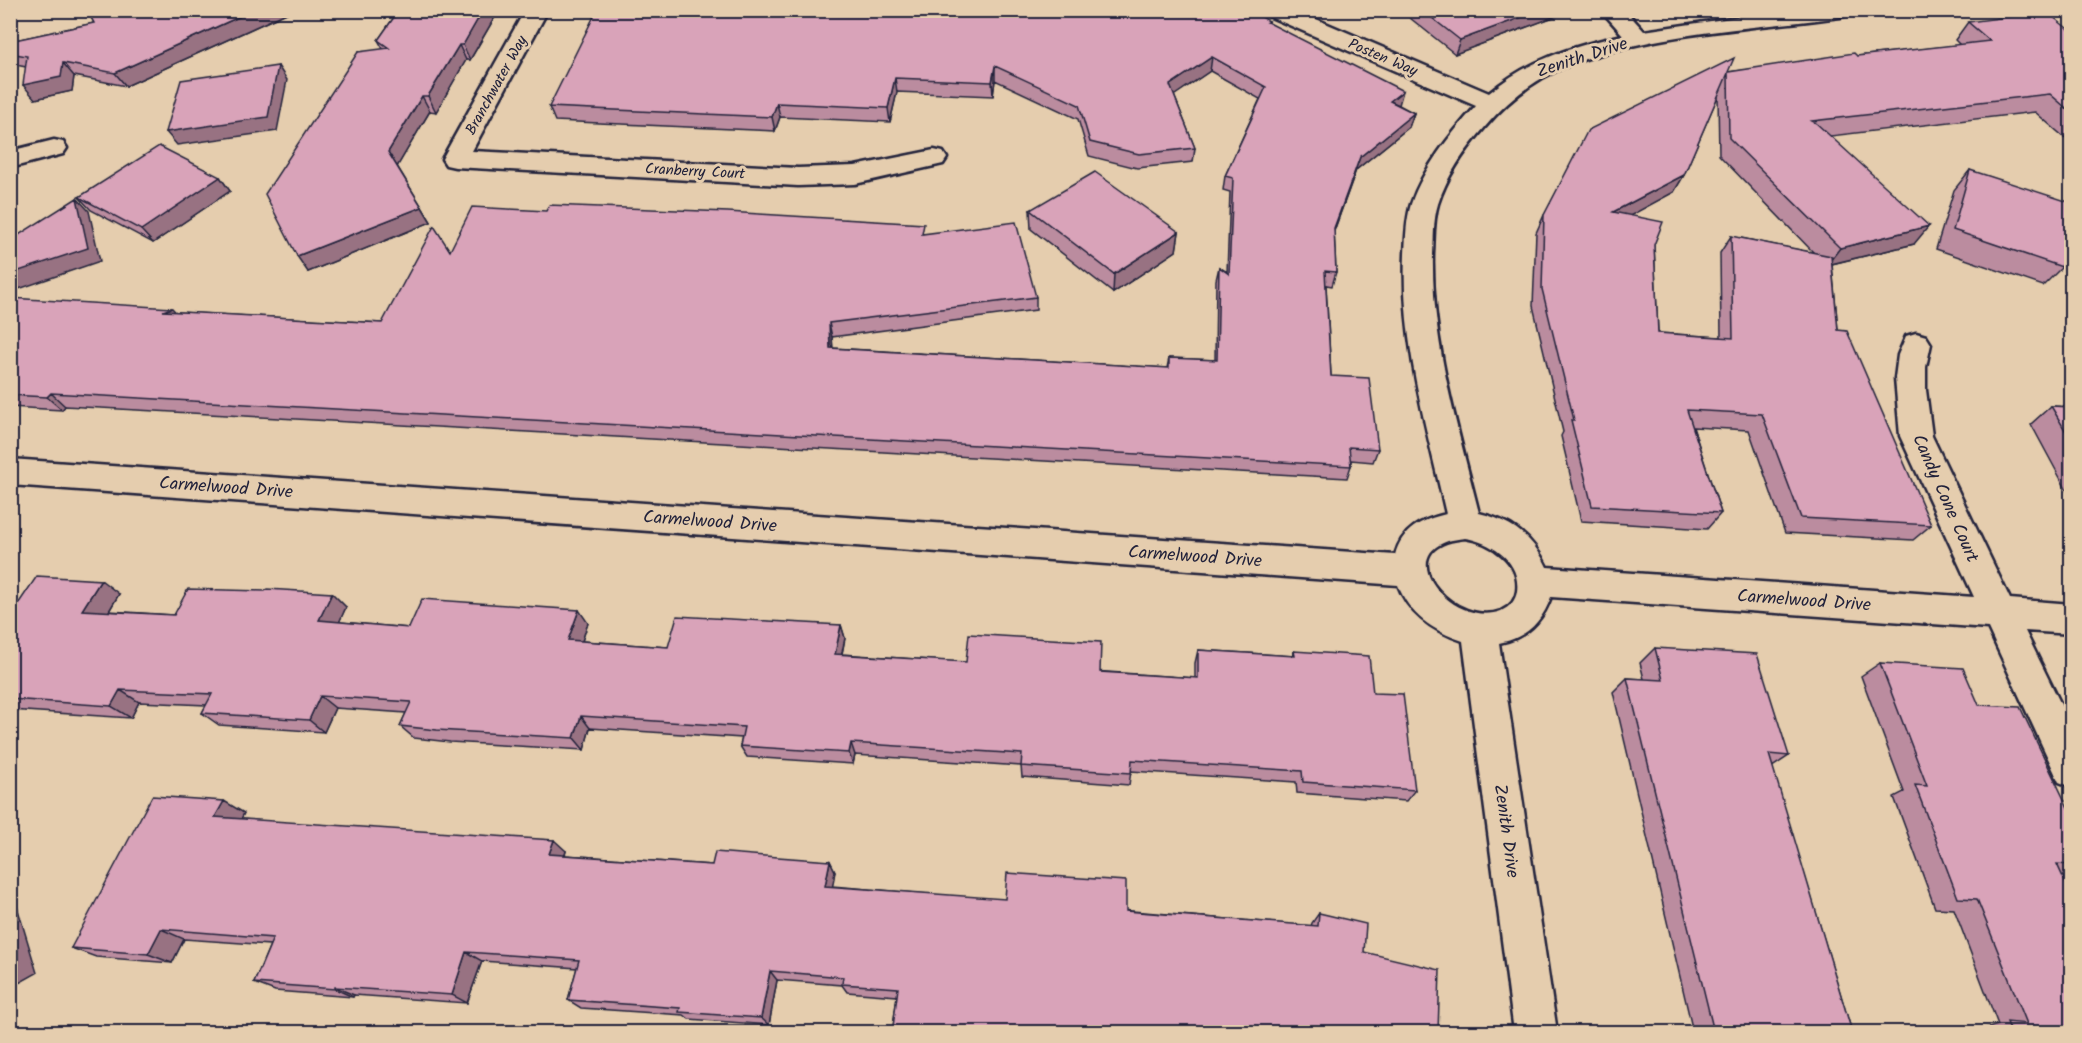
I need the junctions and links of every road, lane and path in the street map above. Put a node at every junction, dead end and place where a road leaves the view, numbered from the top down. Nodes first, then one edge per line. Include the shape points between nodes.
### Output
1 (537, 10) edge
2 (1274, 10) edge
3 (1612, 10) edge
4 (1840, 10) edge
5 (1640, 39) junction
6 (1491, 103) junction
7 (54, 148) dead end
8 (934, 158) dead end
9 (454, 159) joint
10 (10, 160) edge
11 (1916, 344) dead end
12 (10, 472) edge
13 (1466, 524) junction
14 (1410, 571) junction
15 (1536, 581) junction
16 (1998, 614) junction
17 (2072, 619) edge
18 (1479, 629) junction
19 (2072, 769) edge
20 (1534, 1032) edge

1 - 9 street, Branchwater Way
2 - 6 street, Posten Way
3 - 5 street
4 - 5 street, Zenith Drive
5 - 6 street, Zenith Drive via 1579,54 1525,75
6 - 13 street, Zenith Drive via 1449,154 1424,206 1420,241 1419,283 1426,358
7 - 10 street
8 - 9 street, Cranberry Court via 855,175 798,177
11 - 16 street, Candy Cone Court via 1910,364 1916,436
12 - 14 street, Carmelwood Drive
13 - 14 street via 1445,525 1428,532 1415,544
13 - 15 street via 1503,536 1519,549
14 - 18 street via 1420,596 1436,612
15 - 16 street, Carmelwood Drive
15 - 18 street via 1535,597 1516,622
16 - 17 street, Carmelwood Drive
16 - 19 street, Candy Cone Court
18 - 20 street, Zenith Drive

